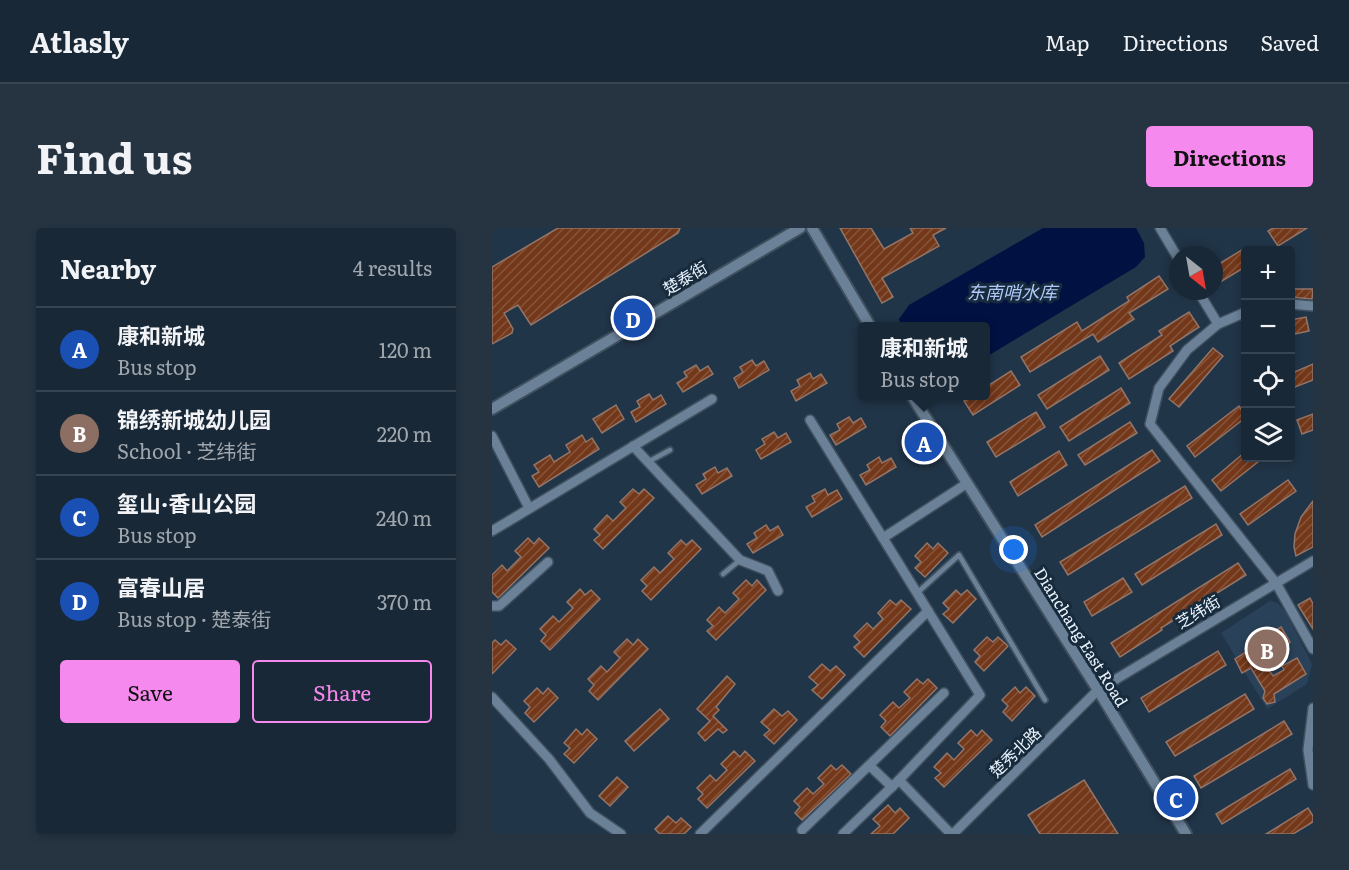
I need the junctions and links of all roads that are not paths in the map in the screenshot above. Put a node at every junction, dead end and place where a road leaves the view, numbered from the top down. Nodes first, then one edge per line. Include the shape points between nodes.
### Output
1 (800, 228) edge
2 (812, 228) edge
3 (1160, 228) edge
4 (1171, 246) edge
5 (1203, 300) edge
6 (1295, 304) edge
7 (1313, 306) edge
8 (1241, 314) edge
9 (867, 322) edge
10 (1218, 324) junction
11 (712, 399) dead end
12 (914, 400) edge
13 (492, 409) edge
14 (810, 420) dead end
15 (492, 436) edge
16 (633, 446) junction
17 (670, 450) dead end
18 (648, 462) junction
19 (966, 484) junction
20 (529, 508) junction
21 (492, 531) edge
22 (883, 538) junction
23 (740, 560) junction
24 (1313, 561) edge
25 (548, 562) dead end
26 (723, 574) dead end
27 (1276, 583) junction
28 (778, 591) dead end
29 (917, 593) junction
30 (492, 606) edge
31 (928, 611) junction
32 (1313, 649) edge
33 (1098, 690) junction
34 (944, 693) dead end
35 (492, 697) edge
36 (1045, 700) dead end
37 (1313, 708) edge
38 (870, 766) junction
39 (895, 784) junction
40 (1313, 784) edge
41 (802, 830) dead end
42 (621, 834) edge
43 (700, 834) edge
44 (843, 834) edge
45 (952, 834) edge
46 (1186, 834) edge

1 - 13 street, 楚泰街
2 - 9 street
3 - 4 street
5 - 10 street
6 - 7 street
8 - 10 street
10 - 27 street via 1187,350 1159,388 1150,424
11 - 16 street
12 - 19 street, Dianchang East Road
14 - 22 street
15 - 20 street
16 - 18 street
16 - 20 street
17 - 18 lane
18 - 23 street
19 - 22 street
19 - 33 street, Dianchang East Road
20 - 21 street
22 - 29 street
23 - 26 lane
23 - 28 street via 768,571
24 - 27 street, 芝纬街
25 - 30 street via 499,606
27 - 32 street
27 - 33 street, 芝纬街
29 - 31 street
29 - 36 lane via 959,555
31 - 39 street via 980,695
31 - 43 street
33 - 45 street, 楚秀北路
33 - 46 street, Dianchang East Road
34 - 38 street
35 - 42 street via 549,759 590,813
37 - 40 street via 1308,750
38 - 39 street
38 - 41 street
39 - 44 street
39 - 45 street

